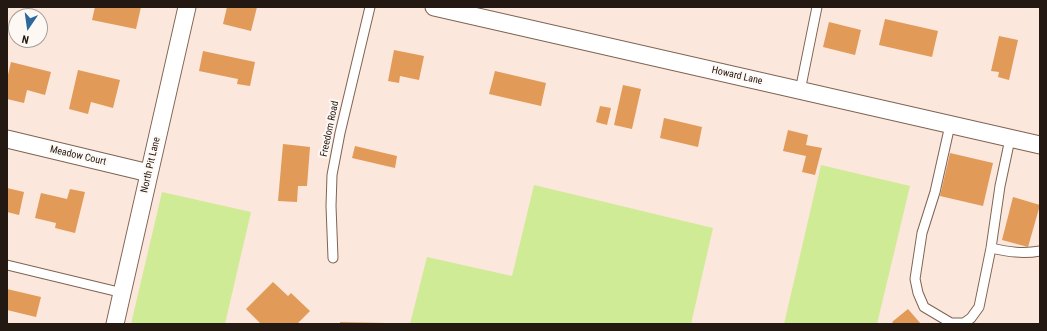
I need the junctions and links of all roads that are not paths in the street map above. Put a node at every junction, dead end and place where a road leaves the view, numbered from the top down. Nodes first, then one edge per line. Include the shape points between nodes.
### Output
1 (187, 7) edge
2 (370, 7) edge
3 (434, 7) edge
4 (817, 7) edge
5 (481, 12) edge
6 (800, 90) junction
7 (950, 124) junction
8 (7, 139) edge
9 (1010, 139) junction
10 (1040, 145) edge
11 (149, 173) junction
12 (992, 248) junction
13 (1040, 250) edge
14 (333, 258) dead end
15 (7, 265) edge
16 (122, 293) junction
17 (115, 324) edge

1 - 11 street, North Pit Lane
2 - 14 lane, Freedom Road via 332,175
3 - 5 street, Howard Lane
4 - 6 lane
5 - 6 street, Howard Lane
6 - 7 street, Howard Lane
7 - 9 street, Howard Lane
7 - 12 lane via 935,192 922,233 915,280 924,307 951,323 964,323 971,318 979,307
8 - 11 street, Meadow Court
9 - 10 street, Howard Lane
9 - 12 lane via 1000,186
11 - 16 street, North Pit Lane
12 - 13 lane via 1026,253
15 - 16 lane
16 - 17 street, North Pit Lane

